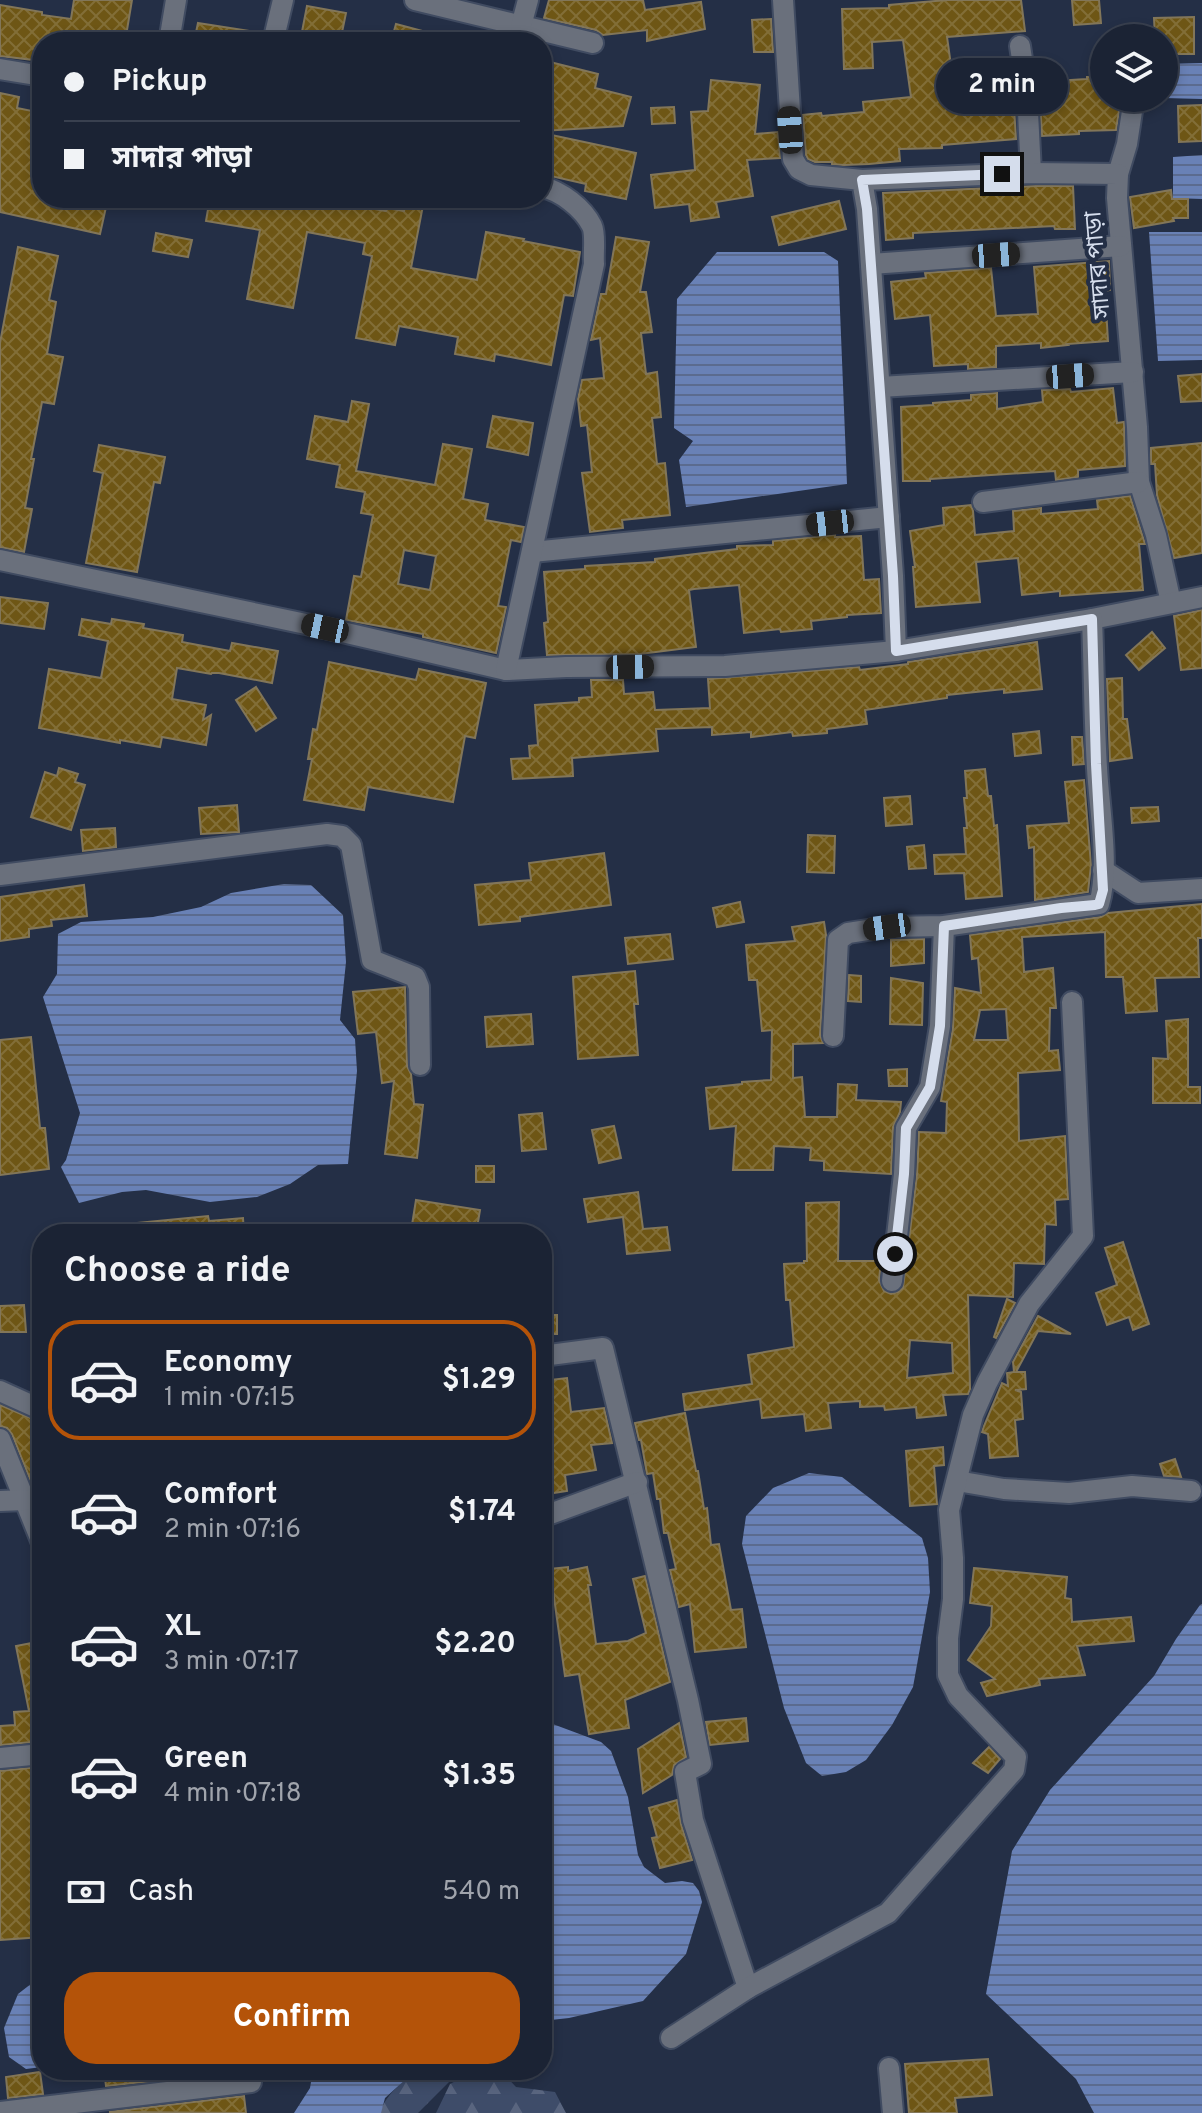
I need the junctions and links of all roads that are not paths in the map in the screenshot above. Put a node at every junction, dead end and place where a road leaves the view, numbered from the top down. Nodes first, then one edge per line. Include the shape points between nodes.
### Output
1 (176, 0) edge
2 (283, 0) edge
3 (415, 0) edge
4 (528, 0) edge
5 (783, 0) edge
6 (521, 26) junction
7 (171, 32) edge
8 (275, 32) edge
9 (546, 32) edge
10 (552, 33) edge
11 (593, 43) dead end
12 (1020, 46) dead end
13 (0, 69) edge
14 (32, 74) edge
15 (1132, 112) edge
16 (1031, 173) junction
17 (1118, 174) junction
18 (862, 180) junction
19 (552, 189) edge
20 (1121, 246) junction
21 (871, 264) junction
22 (1133, 372) junction
23 (880, 387) junction
24 (1139, 482) junction
25 (983, 502) dead end
26 (889, 517) junction
27 (532, 552) junction
28 (0, 560) edge
29 (1202, 597) edge
30 (1171, 603) junction
31 (1092, 619) junction
32 (896, 651) junction
33 (506, 670) junction
34 (1103, 870) junction
35 (0, 875) edge
36 (1202, 889) edge
37 (944, 926) junction
38 (1072, 1002) dead end
39 (833, 1036) dead end
40 (420, 1065) dead end
41 (892, 1281) dead end
42 (552, 1355) edge
43 (0, 1391) edge
44 (32, 1405) edge
45 (0, 1439) edge
46 (957, 1481) junction
47 (637, 1482) junction
48 (1191, 1491) dead end
49 (25, 1500) junction
50 (0, 1501) edge
51 (552, 1513) edge
52 (32, 1518) edge
53 (32, 1755) edge
54 (0, 1758) edge
55 (748, 1988) junction
56 (671, 2038) dead end
57 (889, 2068) dead end
58 (251, 2082) dead end
59 (0, 2112) edge
60 (893, 2113) edge

1 - 7 street
2 - 8 street
3 - 6 street
4 - 6 street
5 - 18 street via 793,159 811,175
6 - 9 street
10 - 11 street
12 - 16 street
13 - 14 street
15 - 17 street, সাদার পাড়া
16 - 17 street
16 - 18 street
17 - 20 street, সাদার পাড়া
18 - 21 street
19 - 27 street via 593,227 594,264
20 - 21 street
20 - 22 street, সাদার পাড়া
21 - 23 street
22 - 23 street
22 - 24 street, সাদার পাড়া
23 - 26 street
24 - 25 street
24 - 30 street, সাদার পাড়া
26 - 27 street
26 - 32 street
27 - 33 street
28 - 33 street
29 - 30 street
30 - 31 street
31 - 32 street
31 - 34 street
32 - 33 street via 725,666
34 - 36 street via 1138,893
34 - 37 street via 1099,904
35 - 40 street via 342,836 351,845 372,960 415,977 419,987
37 - 39 street via 887,927 841,936
37 - 41 street via 940,1026 930,1087 906,1128
38 - 46 street via 1083,1236 1029,1304 987,1383 973,1415
42 - 47 street via 603,1348
43 - 44 street
45 - 49 street
46 - 48 street via 1069,1493 1132,1486
46 - 55 street via 949,1510 953,1599 948,1675 958,1696 1016,1757 1014,1770 888,1913
47 - 51 street
47 - 55 street via 701,1764 685,1772 693,1820
49 - 50 street
49 - 52 street
53 - 54 street
55 - 56 street
57 - 60 street
58 - 59 street

